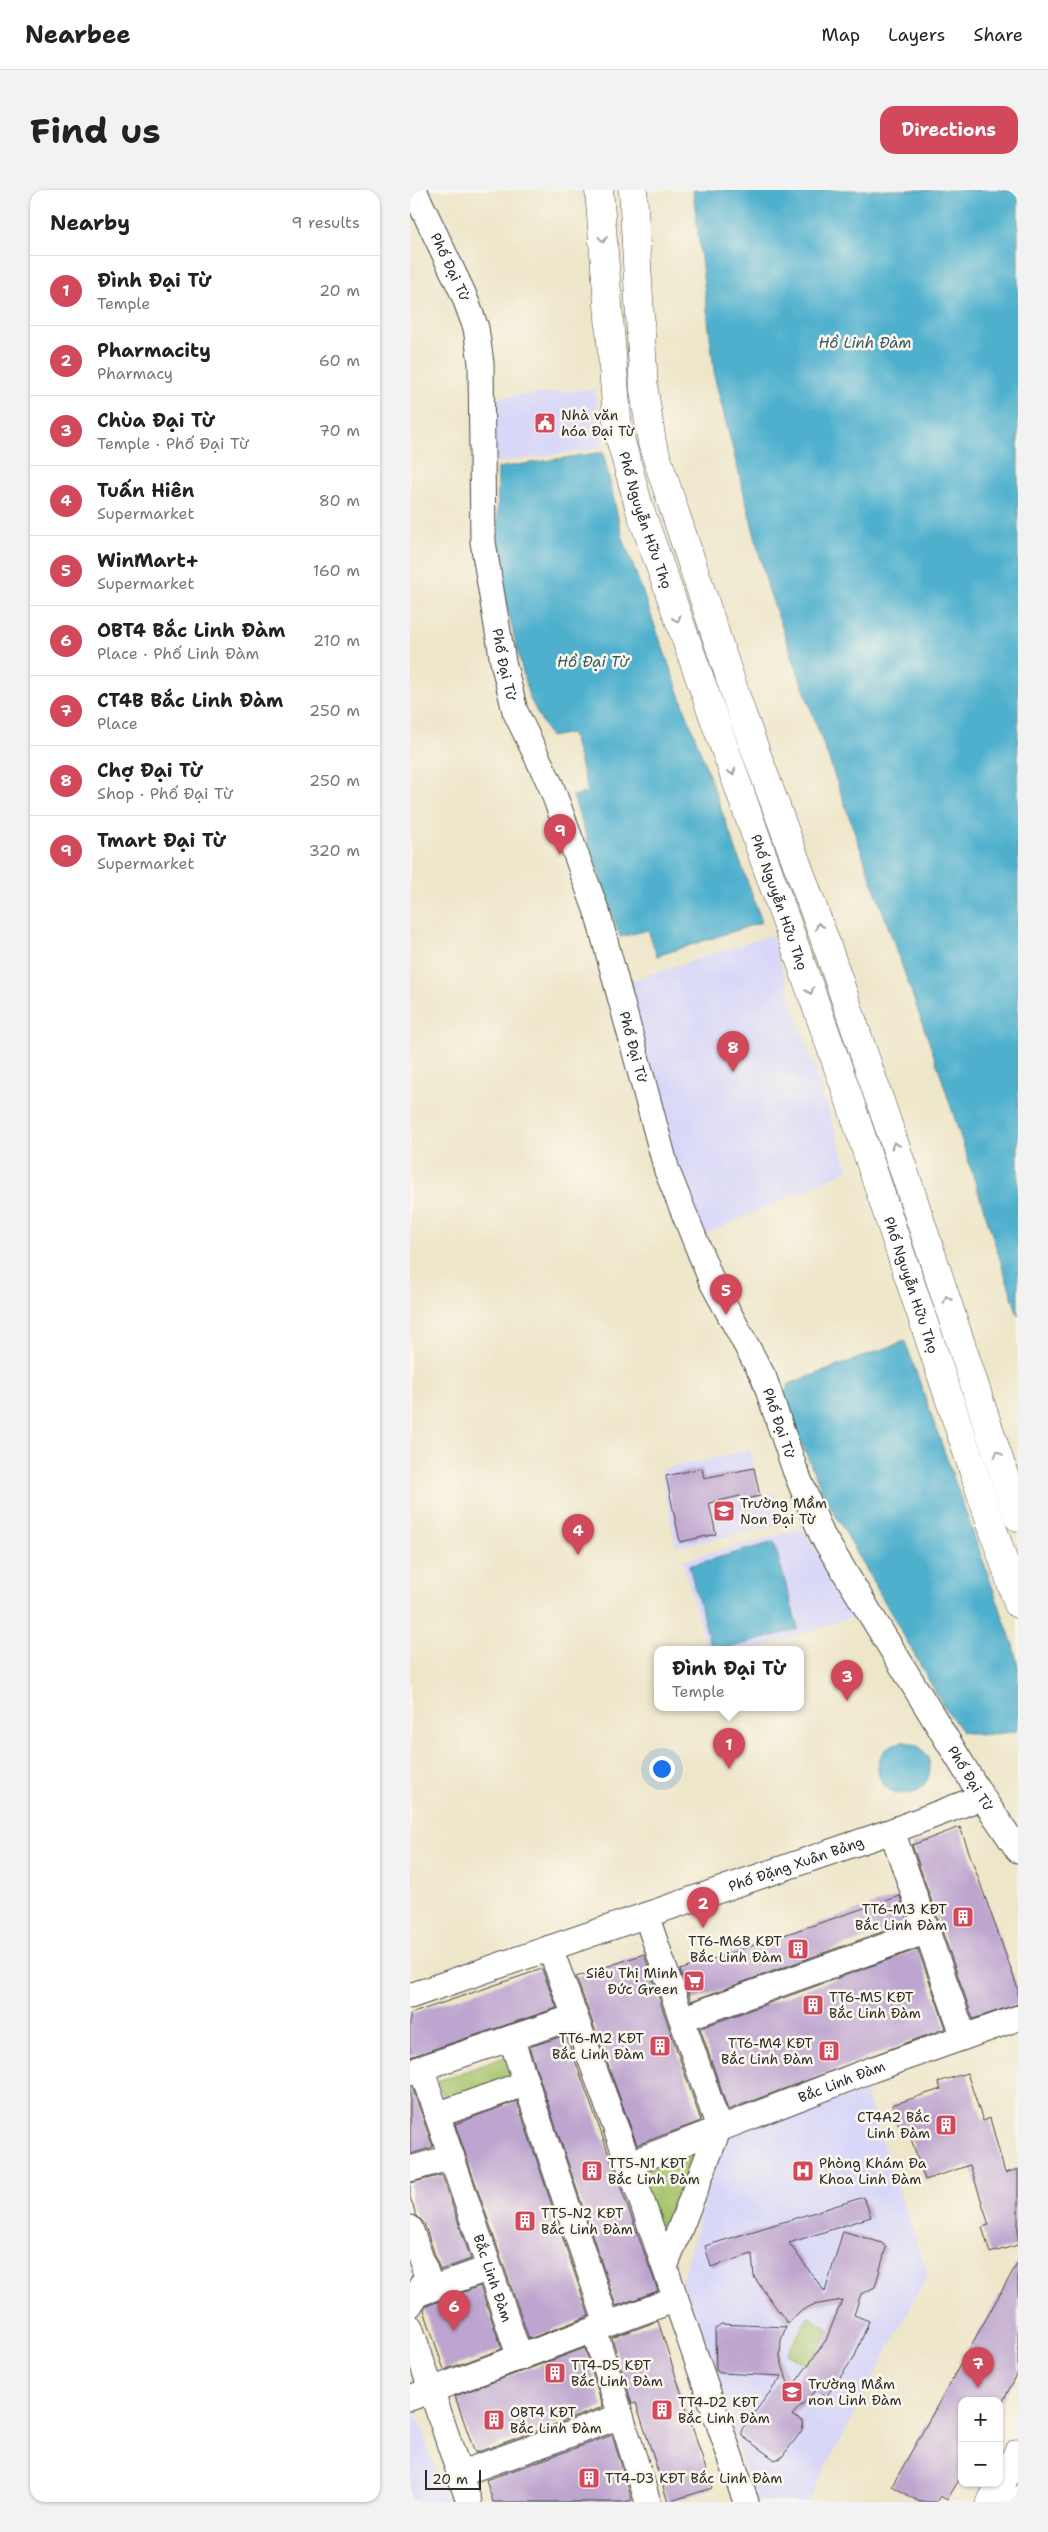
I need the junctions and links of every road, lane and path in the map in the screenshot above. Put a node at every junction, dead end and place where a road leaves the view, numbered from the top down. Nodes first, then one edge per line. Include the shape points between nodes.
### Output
1 (599, 190) edge
2 (633, 190) edge
3 (413, 194) edge
4 (930, 1248) junction
5 (903, 1258) junction
6 (1018, 1517) edge
7 (1018, 1604) edge
8 (982, 1798) junction
9 (1018, 1824) edge
10 (892, 1831) junction
11 (1018, 1850) edge
12 (646, 1915) junction
13 (927, 1931) junction
14 (550, 1948) junction
15 (410, 1996) edge
16 (574, 2017) junction
17 (1018, 2018) edge
18 (682, 2019) junction
19 (964, 2037) junction
20 (511, 2038) junction
21 (416, 2070) edge
22 (526, 2083) junction
23 (437, 2115) junction
24 (719, 2128) junction
25 (452, 2157) junction
26 (629, 2164) junction
27 (410, 2169) edge
28 (410, 2228) edge
29 (665, 2267) junction
30 (489, 2268) junction
31 (413, 2299) edge
32 (676, 2299) junction
33 (410, 2327) edge
34 (600, 2327) junction
35 (520, 2358) junction
36 (421, 2394) edge
37 (621, 2416) junction
38 (1018, 2453) edge
39 (459, 2474) junction
40 (469, 2502) edge
41 (648, 2502) edge
42 (746, 2502) edge
43 (991, 2502) edge

1 -> 5 main road, Phố Nguyễn Hữu Thọ via 618,431 640,510
4 -> 2 main road, Phố Nguyễn Hữu Thọ via 826,943 742,714 652,443 644,390
3 - 8 street, Phố Đại Từ via 463,293 476,328 481,363 483,542 503,662 515,711 551,786 598,916 667,1171 712,1282 764,1378 795,1470 822,1535
4 - 5 street
6 -> 4 main road, Phố Nguyễn Hữu Thọ
5 - 7 main road, Phố Nguyễn Hữu Thọ
8 - 9 street
8 - 10 street, Phố Đặng Xuân Bảng
8 - 11 street, Phố Đại Từ
10 - 12 street, Phố Đặng Xuân Bảng
10 - 13 street
12 - 14 street, Phố Đặng Xuân Bảng
12 - 18 street
13 - 18 street
13 - 19 street
14 - 15 street, Phố Đặng Xuân Bảng
14 - 16 street
16 - 20 street, Bắc Linh Đàm
16 - 26 street
17 - 19 street, Bắc Linh Đàm
18 - 24 street
19 - 24 street, Bắc Linh Đàm
20 - 21 street, Bắc Linh Đàm
20 - 22 street
21 - 23 street, Bắc Linh Đàm
22 - 23 street
22 - 34 street
23 - 25 street, Bắc Linh Đàm
24 - 26 street, Bắc Linh Đàm
24 - 29 street
25 - 27 street
25 - 30 street, Bắc Linh Đàm
26 - 29 street
28 - 31 street via 427,2276
29 - 32 street
30 - 31 street
30 - 35 street, Bắc Linh Đàm
32 - 34 street
32 - 42 street
33 - 36 street
34 - 35 street
34 - 37 street
35 - 36 street
36 - 39 street
37 - 39 street
37 - 41 street
38 - 43 main road
39 - 40 street

